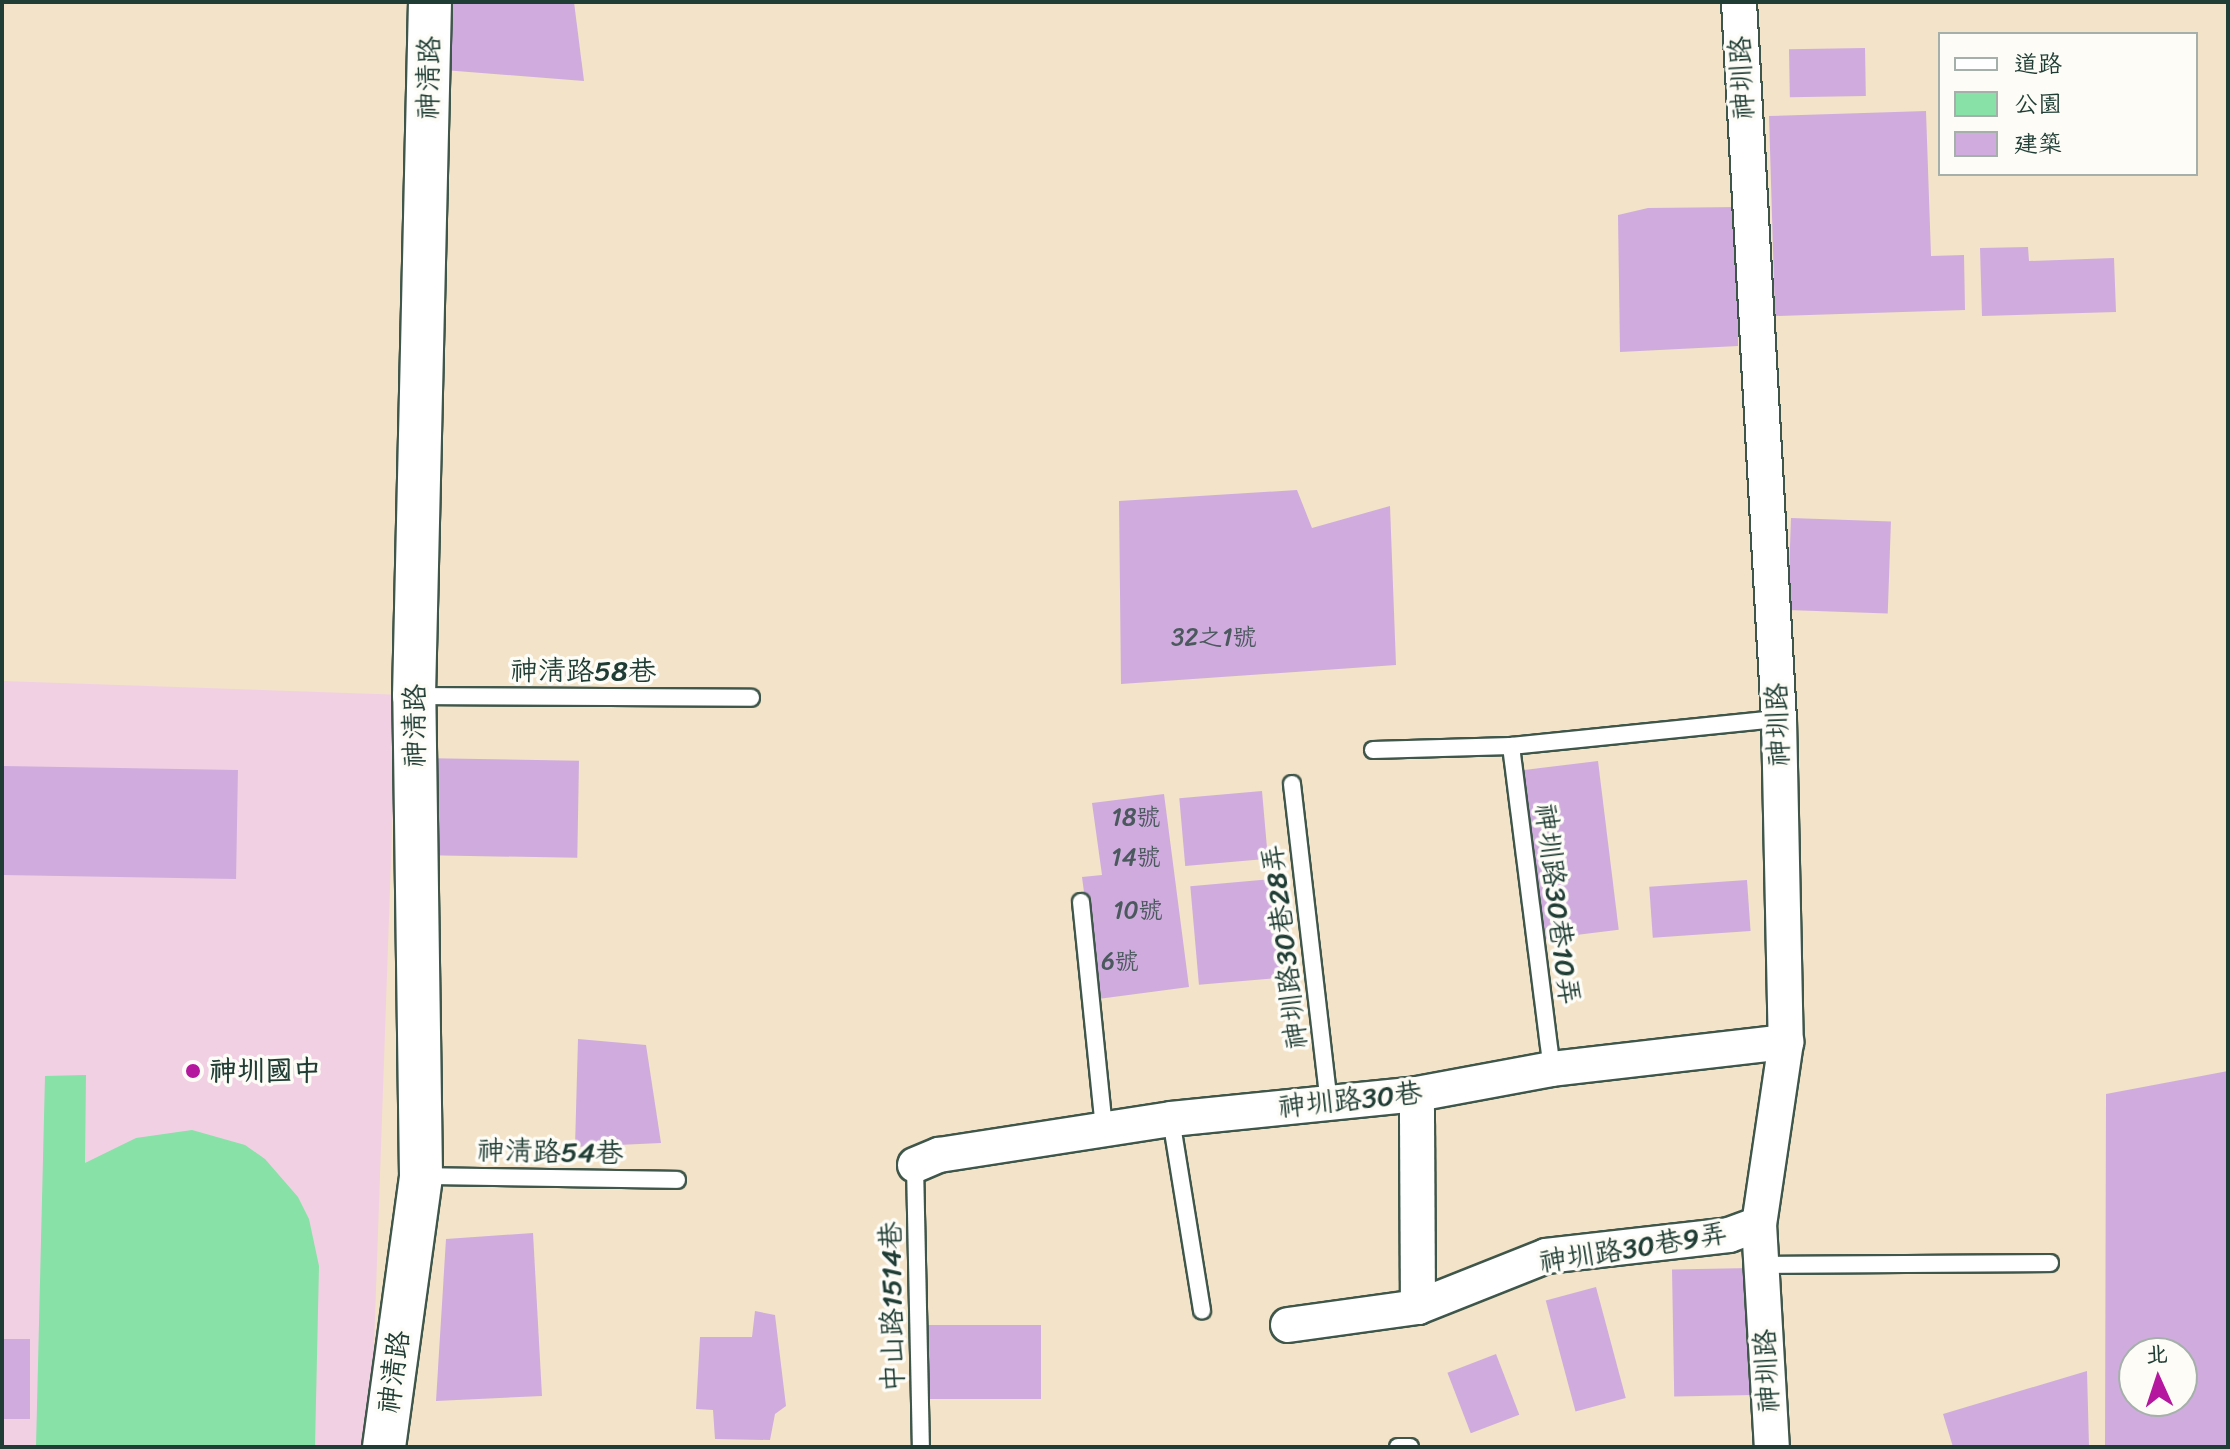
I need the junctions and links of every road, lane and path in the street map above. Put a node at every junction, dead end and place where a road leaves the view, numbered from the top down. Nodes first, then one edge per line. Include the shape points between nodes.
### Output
1 (430, 2) edge
2 (1739, 2) edge
3 (414, 696) junction
4 (751, 698) dead end
5 (1779, 719) junction
6 (1511, 746) junction
7 (1373, 750) dead end
8 (1292, 784) dead end
9 (1081, 902) dead end
10 (1786, 1042) junction
11 (1552, 1069) junction
12 (1417, 1094) junction
13 (1329, 1103) junction
14 (1171, 1119) junction
15 (1104, 1129) junction
16 (915, 1165) joint
17 (421, 1176) junction
18 (677, 1180) dead end
19 (1759, 1224) junction
20 (2050, 1263) dead end
21 (1761, 1265) junction
22 (1418, 1307) junction
23 (1202, 1311) dead end
24 (1288, 1325) dead end
25 (384, 1447) edge
26 (921, 1447) edge
27 (1398, 1447) edge
28 (1410, 1447) edge
29 (1772, 1447) edge

1 - 3 street, 神清路
2 - 5 street, 神圳路
3 - 4 lane, 神清路58巷
3 - 17 street, 神清路
5 - 6 lane
5 - 10 street, 神圳路
6 - 7 lane
6 - 11 lane, 神圳路30巷10弄
8 - 13 lane, 神圳路30巷28弄
9 - 15 lane
10 - 11 street, 神圳路30巷
10 - 19 street, 神圳路
11 - 12 street, 神圳路30巷
12 - 13 street, 神圳路30巷
12 - 22 street
13 - 14 street, 神圳路30巷
14 - 15 street, 神圳路30巷
14 - 23 lane
15 - 16 street, 神圳路30巷 via 939,1155
16 - 26 lane, 中山路1514巷
17 - 18 lane, 神清路54巷
17 - 25 street, 神清路
19 - 21 street, 神圳路
19 - 22 street, 神圳路30巷9弄 via 1729,1235 1546,1256
20 - 21 lane
21 - 29 street, 神圳路
22 - 24 street, 神圳路30巷9弄
27 - 28 lane

